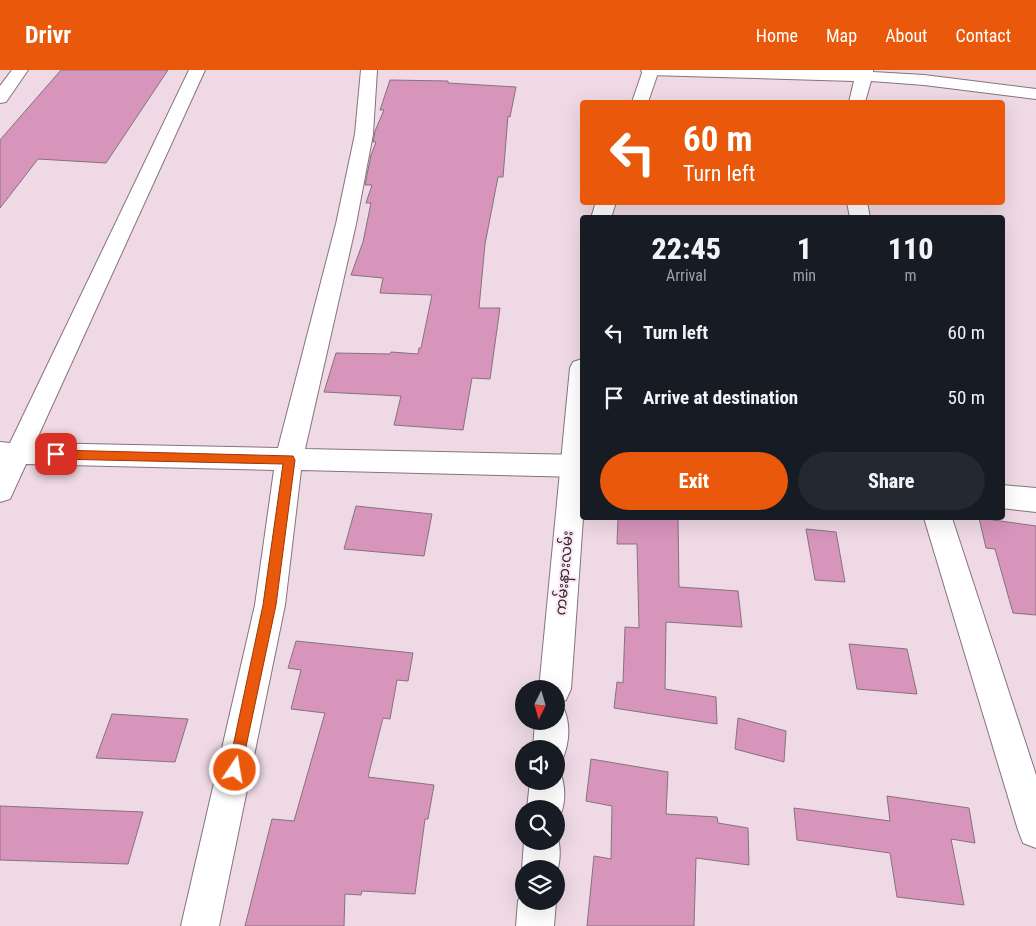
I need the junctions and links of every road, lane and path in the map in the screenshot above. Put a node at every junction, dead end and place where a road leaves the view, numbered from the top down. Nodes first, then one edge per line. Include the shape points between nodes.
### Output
1 (20, 70) edge
2 (197, 70) edge
3 (369, 70) edge
4 (650, 70) edge
5 (865, 73) edge
6 (1036, 94) edge
7 (0, 98) edge
8 (641, 100) edge
9 (858, 100) edge
10 (580, 417) edge
11 (8, 454) edge
12 (289, 460) junction
13 (578, 466) edge
14 (0, 491) edge
15 (1005, 496) edge
16 (1036, 500) edge
17 (939, 520) edge
18 (555, 680) edge
19 (1036, 830) edge
20 (536, 910) edge
21 (200, 926) edge
22 (535, 926) edge

1 - 7 street
2 - 11 street
3 - 12 street via 364,134 348,215
4 - 5 street
4 - 8 street
5 - 6 street
5 - 9 street
10 - 13 street, ကမ်းနားလမ်း
11 - 12 street
11 - 14 street
12 - 13 street
12 - 21 street via 270,605
13 - 18 street, ကမ်းနားလမ်း
15 - 16 street
17 - 19 street
20 - 22 street

